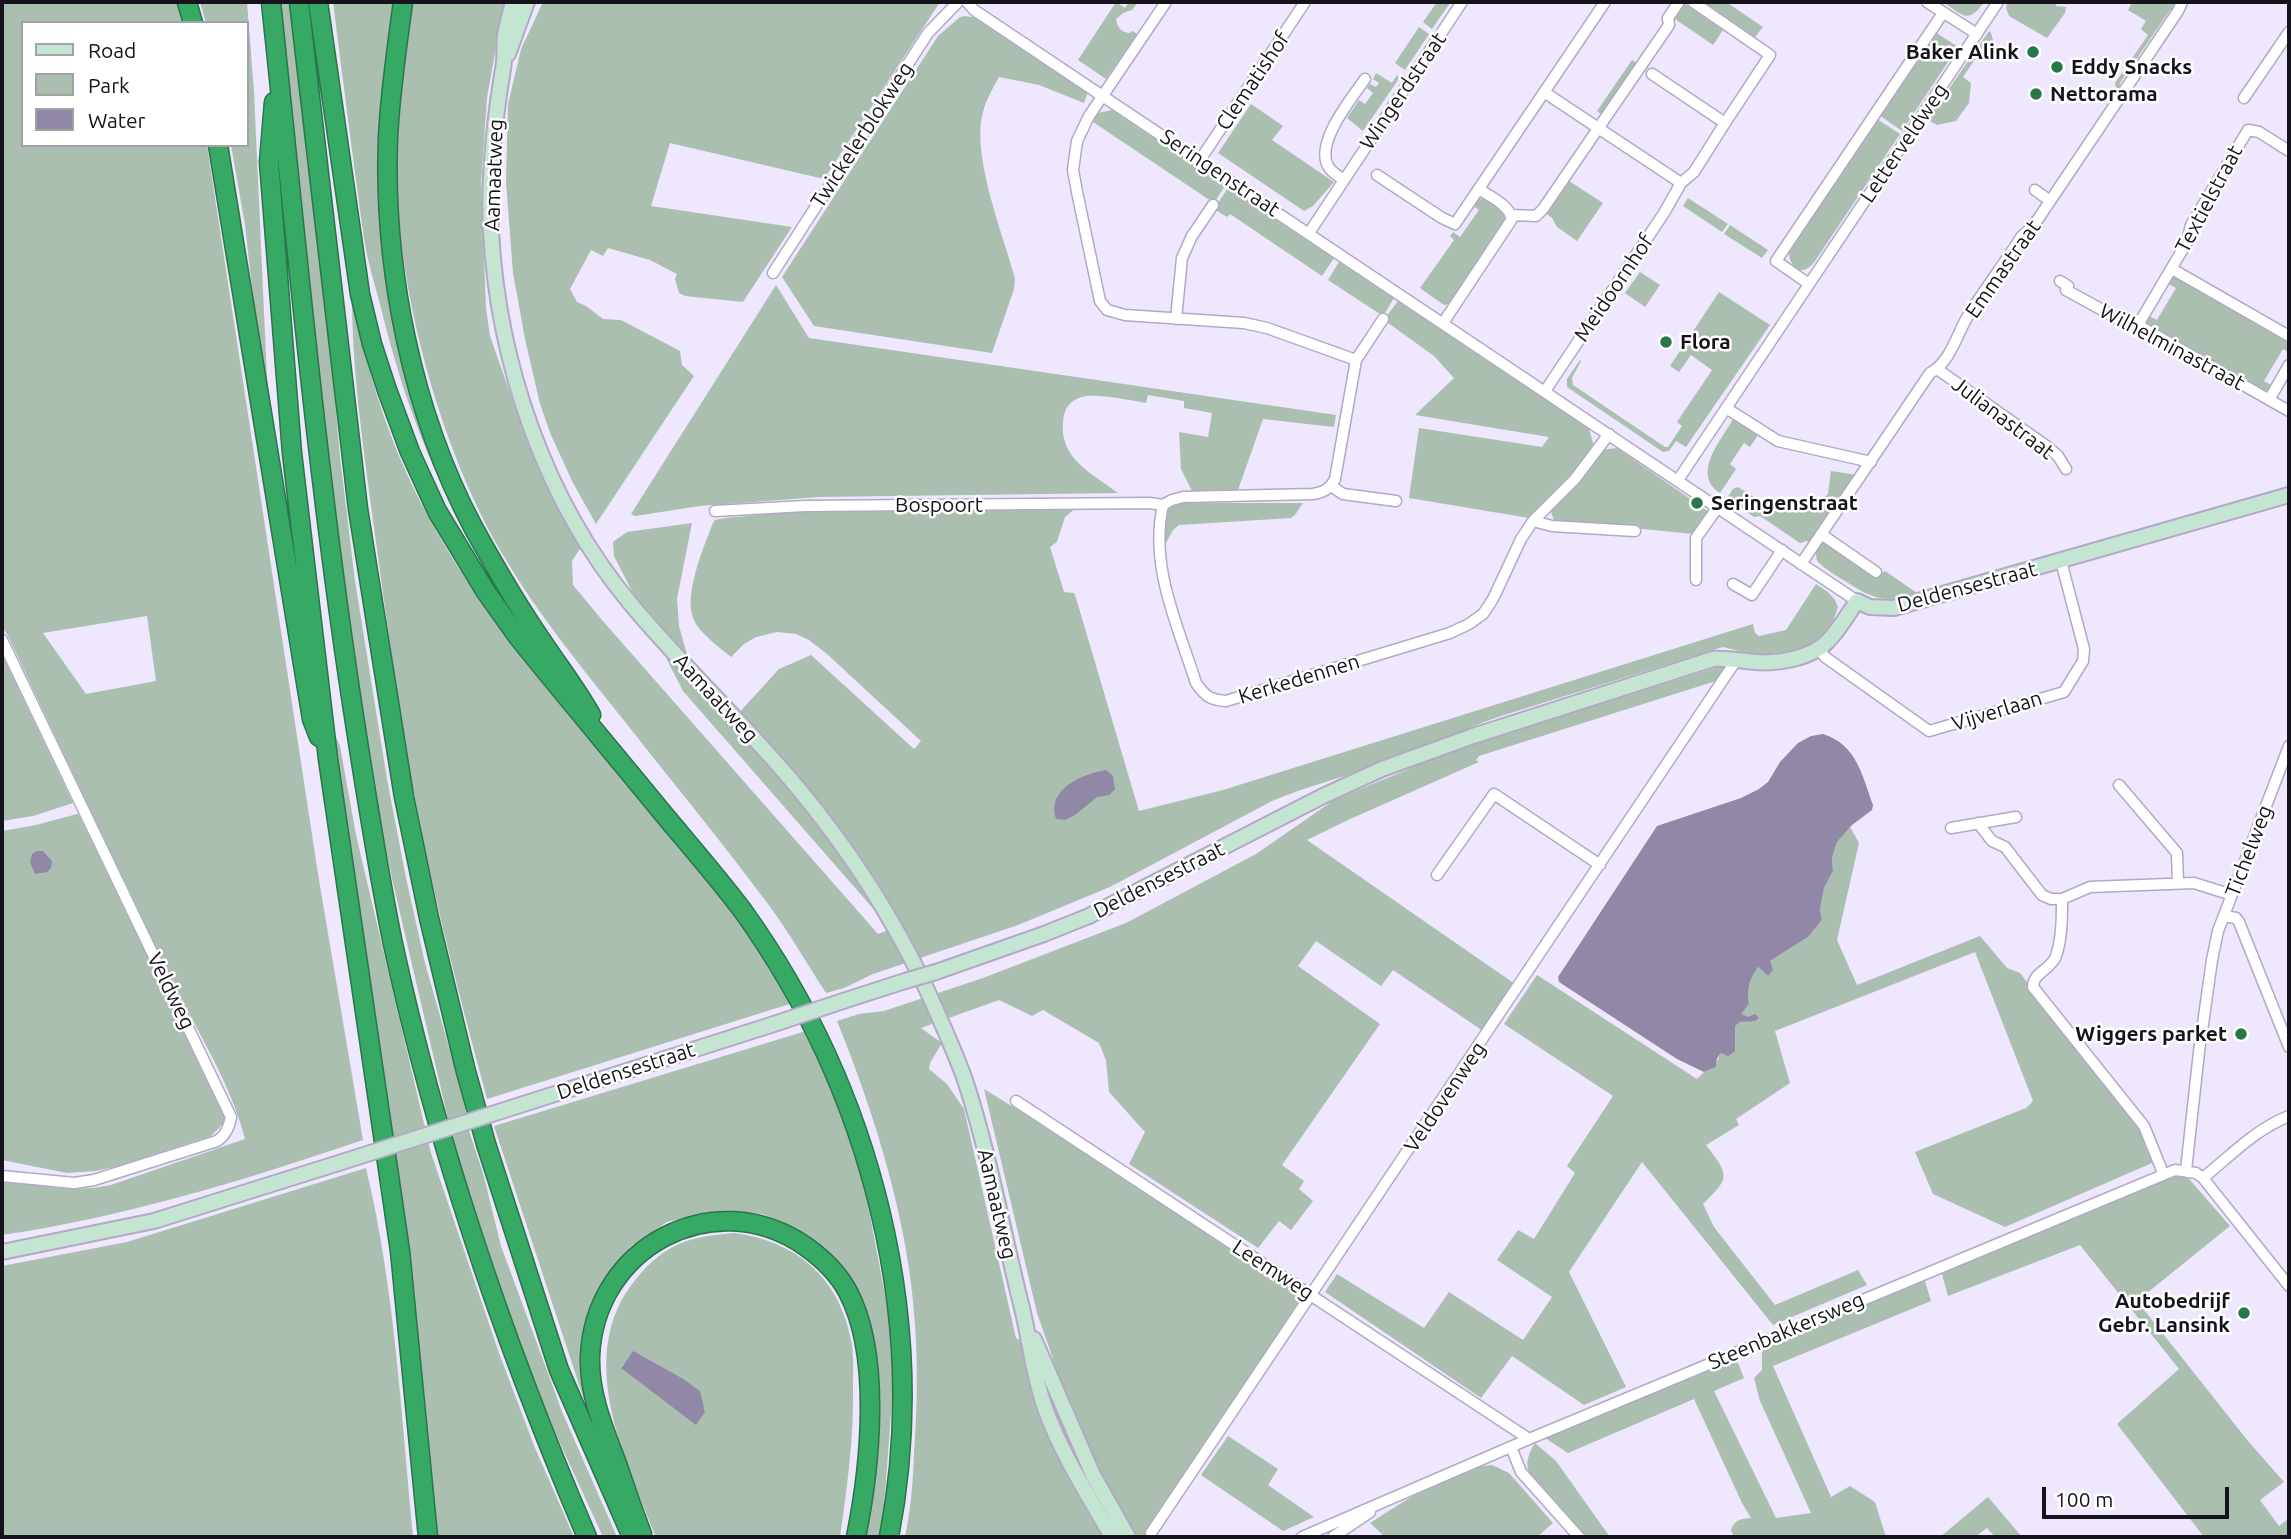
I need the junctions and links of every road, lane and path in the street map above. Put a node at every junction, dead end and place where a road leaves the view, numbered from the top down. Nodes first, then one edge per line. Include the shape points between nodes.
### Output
1 (187, 2) edge
2 (271, 2) edge
3 (299, 2) edge
4 (318, 2) edge
5 (403, 2) edge
6 (513, 2) edge
7 (527, 2) edge
8 (958, 2) edge
9 (967, 2) edge
10 (1166, 2) edge
11 (1305, 2) edge
12 (1462, 2) edge
13 (1605, 2) edge
14 (1679, 2) edge
15 (1693, 2) edge
16 (1927, 2) edge
17 (1998, 2) edge
18 (2182, 2) edge
19 (1943, 13) junction
20 (193, 21) edge
21 (2289, 32) edge
22 (1977, 34) junction
23 (277, 61) junction
24 (504, 62) junction
25 (1652, 74) dead end
26 (1365, 79) dead end
27 (1544, 92) junction
28 (1104, 95) junction
29 (2244, 98) dead end
30 (1725, 123) junction
31 (1599, 128) junction
32 (218, 147) edge
33 (2289, 151) edge
34 (1200, 160) junction
35 (1377, 175) dead end
36 (1344, 180) junction
37 (1681, 183) junction
38 (1479, 189) junction
39 (2035, 190) dead end
40 (2050, 201) junction
41 (1213, 205) dead end
42 (1512, 215) junction
43 (1309, 233) junction
44 (2172, 269) junction
45 (773, 272) dead end
46 (2060, 281) dead end
47 (1809, 284) junction
48 (1176, 319) junction
49 (1383, 319) dead end
50 (1443, 323) junction
51 (2138, 325) junction
52 (2289, 336) edge
53 (1356, 360) junction
54 (2289, 365) edge
55 (1937, 369) junction
56 (1545, 391) junction
57 (2269, 400) junction
58 (1726, 408) junction
59 (2289, 411) edge
60 (1609, 434) junction
61 (1871, 462) junction
62 (2066, 469) dead end
63 (1678, 480) junction
64 (1331, 486) junction
65 (2289, 495) edge
66 (1396, 501) dead end
67 (1163, 505) junction
68 (1718, 507) junction
69 (715, 511) dead end
70 (1533, 521) junction
71 (1634, 531) dead end
72 (1821, 534) junction
73 (1782, 550) junction
74 (2061, 561) junction
75 (1801, 564) junction
76 (1876, 572) dead end
77 (1696, 580) dead end
78 (1733, 584) dead end
79 (1857, 601) junction
80 (2, 640) edge
81 (1819, 649) junction
82 (1738, 659) junction
83 (605, 743) junction
84 (2289, 746) edge
85 (328, 759) junction
86 (2119, 785) dead end
87 (2016, 817) dead end
88 (1979, 823) junction
89 (1951, 828) dead end
90 (1600, 865) junction
91 (1437, 875) dead end
92 (2178, 883) junction
93 (2232, 895) junction
94 (2062, 899) junction
95 (2224, 916) junction
96 (2289, 1047) edge
97 (1016, 1101) dead end
98 (2289, 1116) edge
99 (2186, 1170) junction
100 (2163, 1173) junction
101 (2, 1176) edge
102 (2203, 1178) junction
103 (2, 1252) edge
104 (2289, 1286) edge
105 (1312, 1295) junction
106 (1023, 1315) junction
107 (1529, 1439) junction
108 (1511, 1447) junction
109 (1388, 1500) junction
110 (1151, 1534) dead end
111 (428, 1537) edge
112 (587, 1537) edge
113 (632, 1537) edge
114 (643, 1537) edge
115 (856, 1537) edge
116 (889, 1537) edge
117 (1112, 1537) edge
118 (1128, 1537) edge
119 (1302, 1537) edge
120 (1334, 1537) edge
121 (1579, 1537) edge

1 - 20 highway
2 - 23 highway
3 - 113 highway via 360,521 404,797 429,918 486,1144 559,1370
4 - 83 highway via 360,294 372,344 406,440 437,511 486,592
5 - 83 highway via 388,137 388,201 396,289 423,403 471,523 504,582 579,693
6 - 24 street, Aamaatweg
7 - 24 street, Aamaatweg
8 - 45 street, Twickelerblokweg via 928,33
9 - 28 street, Seringenstraat
10 - 28 street
11 - 34 street, Clematishof
12 - 36 street, Wingerdstraat
13 - 27 street
14 - 31 street via 1668,18 1669,25
15 - 30 street, Meidoornhof via 1770,55
16 - 19 street
17 - 22 street, Letterveldweg
18 - 40 street, Emmastraat
19 - 22 street
19 - 47 street, Letterveldweg via 1776,261
21 - 29 street
22 - 47 street, Letterveldweg
23 - 85 highway via 268,162 292,453
23 - 112 highway via 339,615 394,944 429,1090 494,1300
24 - 106 street, Aamaatweg via 490,174 491,232 500,310 514,375 538,443 568,509 626,599 797,787 847,852 899,935 965,1081 989,1163
25 - 30 street
26 - 36 street, Wingerdstraat via 1326,142 1329,169
27 - 31 street
27 - 38 street
28 - 34 street, Seringenstraat
28 - 48 street via 1077,141 1073,170 1101,300 1107,310 1125,315
30 - 37 street, Meidoornhof via 1694,172
31 - 37 street
31 - 42 street via 1539,214
32 - 85 highway via 312,719
33 - 44 street, Textielstraat via 2248,130 2191,225
34 - 43 street, Seringenstraat
35 - 38 street via 1455,223
36 - 43 street, Wingerdstraat
37 - 56 street, Meidoornhof
38 - 42 street
39 - 40 street
40 - 55 street, Emmastraat via 2022,236
41 - 48 street via 1182,258
42 - 50 street via 1510,225
43 - 50 street, Seringenstraat
44 - 51 street, Textielstraat
44 - 52 street
46 - 51 street, Wilhelminastraat via 2068,286 2066,290
47 - 58 street, Letterveldweg
48 - 53 street via 1267,328
49 - 53 street
50 - 56 street, Seringenstraat
51 - 57 street, Wilhelminastraat
53 - 64 street
54 - 57 street
55 - 61 street, Emmastraat
55 - 62 street, Julianastraat via 2048,447
56 - 60 street, Seringenstraat
57 - 59 street, Wilhelminastraat
58 - 61 street via 1778,440
58 - 63 street, Letterveldweg
60 - 63 street, Seringenstraat
60 - 70 street, Kerkedennen via 1575,479
61 - 72 street, Emmastraat
63 - 68 street, Seringenstraat
64 - 66 street via 1343,494
64 - 67 street via 1322,493 1183,497
65 - 74 street, Deldensestraat
67 - 69 street, Bospoort via 805,506
67 - 70 street, Kerkedennen via 1160,556 1164,585 1196,683 1214,701 1469,624 1493,599
68 - 73 street, Seringenstraat
68 - 77 street via 1696,538
70 - 71 street
72 - 75 street, Emmastraat
72 - 76 street
73 - 75 street, Seringenstraat
73 - 78 street via 1752,595
74 - 79 street, Deldensestraat via 1895,608 1870,607
74 - 81 street, Vijverlaan via 2084,649 2083,661 2064,692 1929,731
75 - 79 street, Seringenstraat
79 - 81 street
80 - 101 street, Veldweg via 231,1117 224,1136 217,1141 93,1180 74,1183
81 - 82 street, Deldensestraat via 1776,662
82 - 90 street, Veldovenweg
82 - 103 street, Deldensestraat, bridge via 1713,659 1416,756 1323,796 1089,916 1024,942 154,1221
83 - 116 highway via 742,910 773,956 799,998 851,1112 881,1213 899,1335 899,1474
84 - 93 street, Tichelweg
85 - 111 highway via 400,1251
86 - 92 street via 2177,853
87 - 88 street
88 - 89 street
88 - 94 street via 1992,841 2005,847 2042,895
90 - 91 street via 1494,794
90 - 105 street, Veldovenweg
92 - 93 street
92 - 94 street via 2090,887
93 - 95 street, Tichelweg
94 - 100 street via 2056,957 2035,978 2033,987 2144,1126
95 - 96 street, Tichelweg via 2239,922
95 - 99 street, Tichelweg via 2212,960
97 - 105 street, Leemweg
98 - 102 street via 2253,1136
99 - 100 street, Steenbakkersweg
99 - 102 street
100 - 107 street, Steenbakkersweg
102 - 104 street
105 - 107 street, Leemweg
105 - 110 street, Veldovenweg
106 - 117 street, Aamaatweg via 1046,1411
106 - 118 street, Aamaatweg via 1093,1475
107 - 108 street, Steenbakkersweg
108 - 109 street, Steenbakkersweg
108 - 121 street via 1521,1472
109 - 119 street, Steenbakkersweg
109 - 120 street, Steenbakkersweg
114 - 115 highway via 599,1417 592,1385 591,1348 598,1312 608,1289 639,1252 677,1230 729,1221 771,1227 811,1250 840,1279 856,1311 866,1345 869,1406

